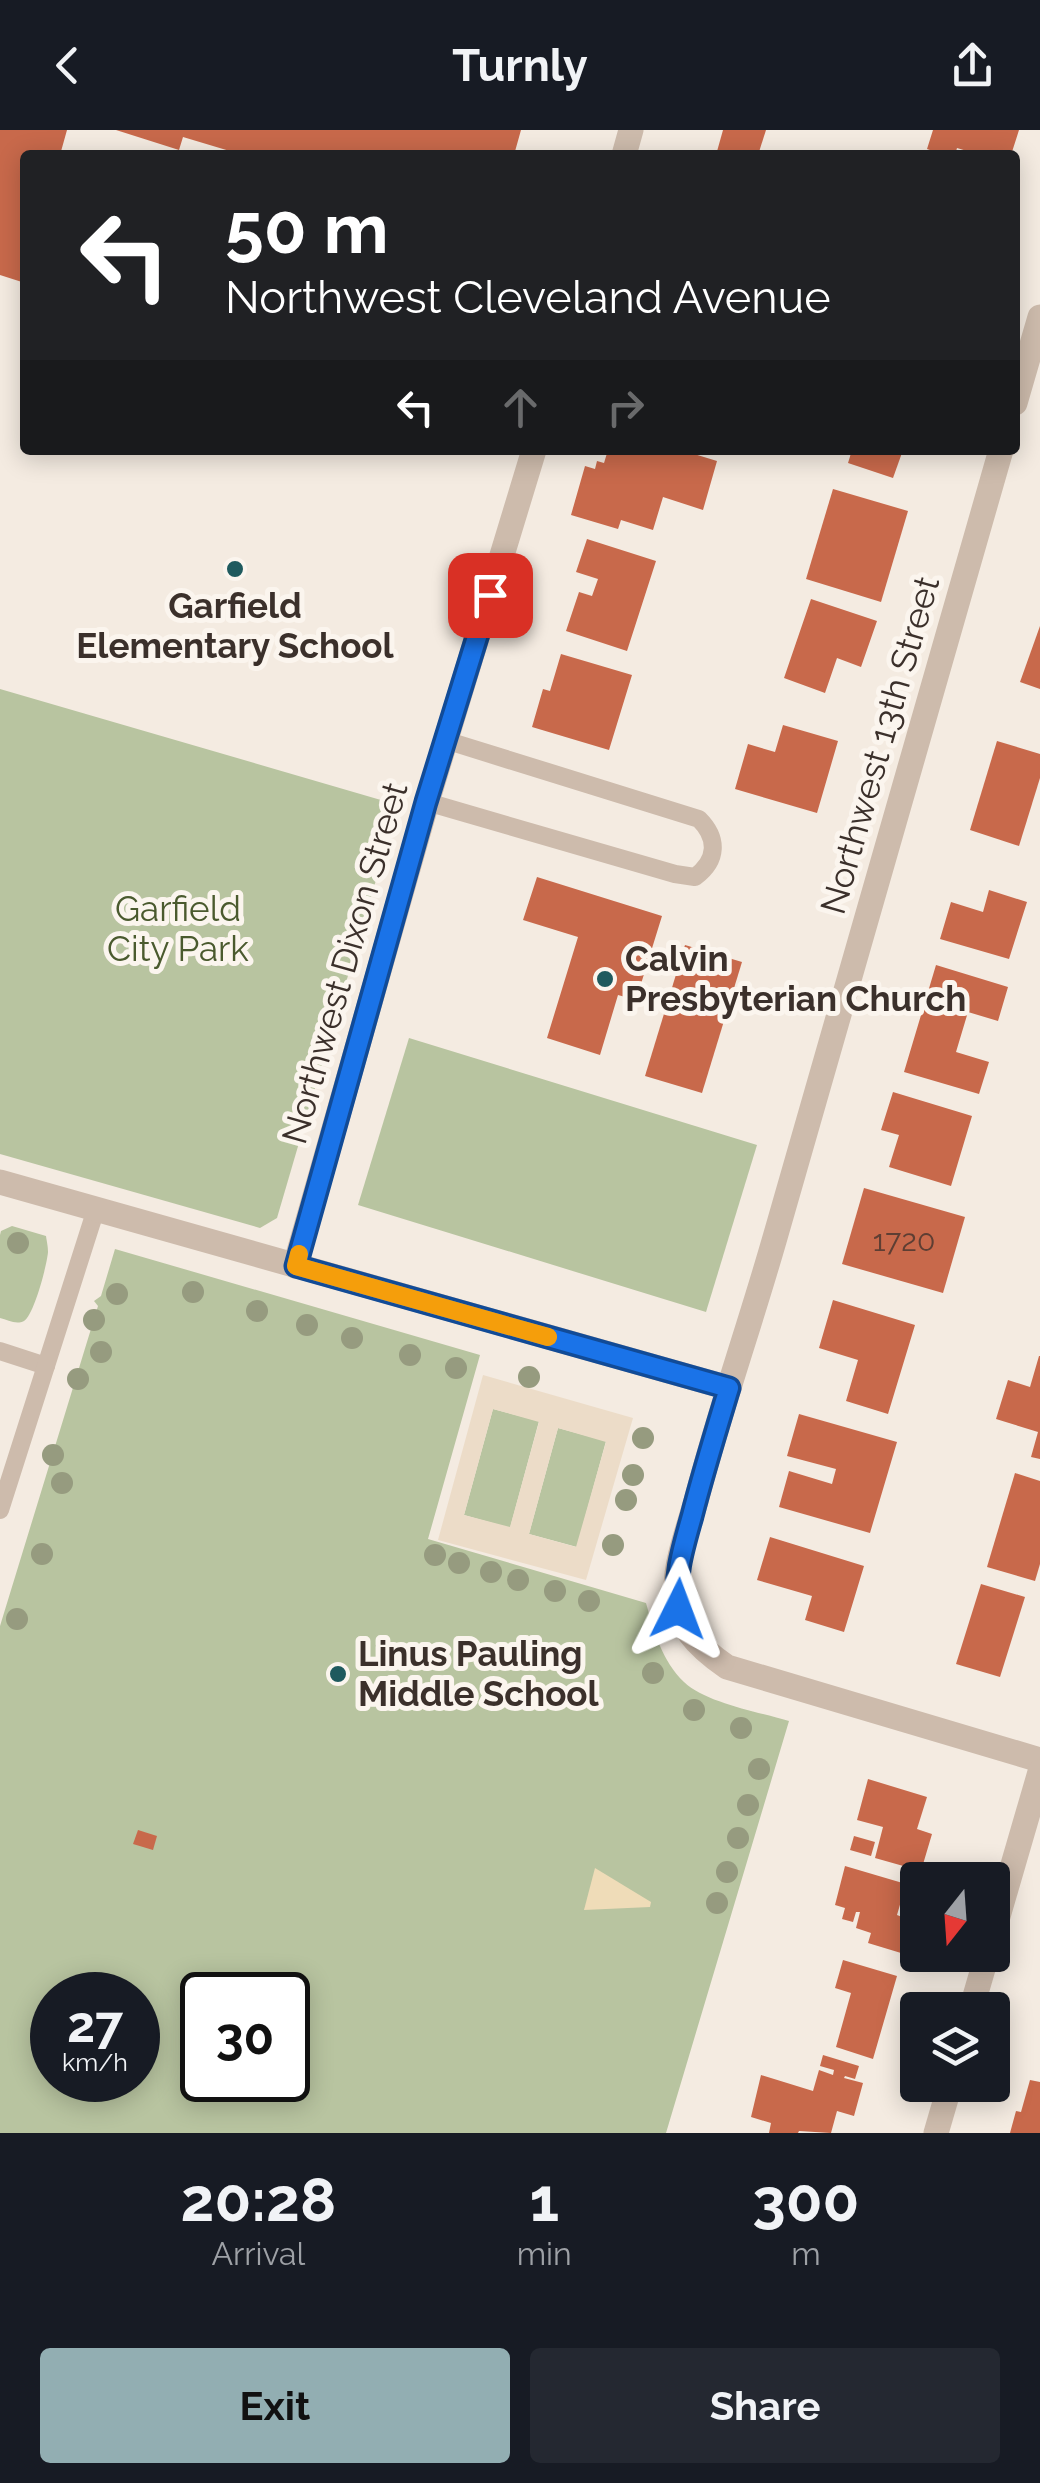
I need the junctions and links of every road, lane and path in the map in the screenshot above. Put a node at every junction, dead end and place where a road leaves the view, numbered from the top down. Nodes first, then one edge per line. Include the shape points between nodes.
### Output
1 (1040, 317) edge
2 (1036, 347) edge
3 (1020, 390) edge
4 (532, 455) edge
5 (1001, 455) edge
6 (446, 740) junction
7 (426, 802) junction
8 (0, 1182) edge
9 (96, 1209) junction
10 (296, 1266) junction
11 (0, 1351) edge
12 (46, 1366) junction
13 (729, 1388) junction
14 (0, 1510) edge
15 (1040, 1760) edge
16 (1040, 1772) edge
17 (1010, 1875) edge
18 (945, 2102) edge
19 (936, 2133) edge

1 - 2 street
2 - 3 street
4 - 6 street, Northwest Dixon Street
5 - 13 street, Northwest 13th Street
6 - 7 street, Northwest Dixon Street
6 - 7 lane via 699,819 713,849 706,869 685,876
7 - 10 street, Northwest Dixon Street
8 - 9 street
9 - 10 street
9 - 12 lane
10 - 13 street
11 - 12 lane
12 - 14 lane
13 - 15 street, Northwest 13th Street via 678,1570 678,1609 690,1636 727,1666
16 - 17 street
18 - 19 street

